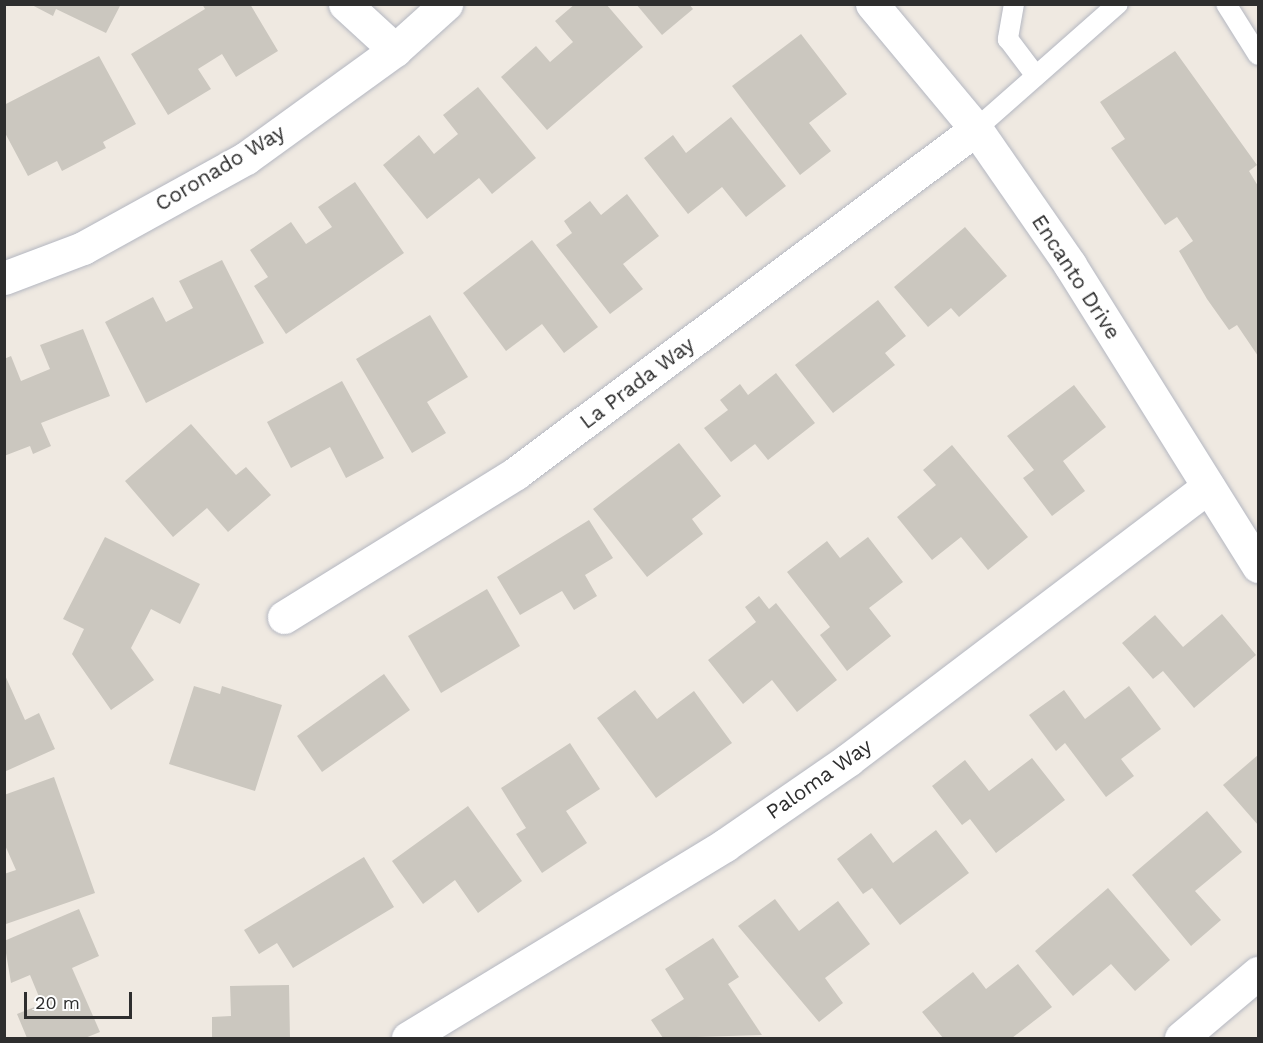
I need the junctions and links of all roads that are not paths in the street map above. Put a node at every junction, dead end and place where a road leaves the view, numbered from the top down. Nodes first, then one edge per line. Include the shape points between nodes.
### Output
1 (345, 4) edge
2 (446, 4) edge
3 (872, 4) edge
4 (1014, 4) edge
5 (1226, 4) edge
6 (1106, 8) edge
7 (395, 50) junction
8 (1258, 55) edge
9 (1036, 76) junction
10 (976, 129) junction
11 (4, 278) edge
12 (1208, 487) junction
13 (1258, 566) edge
14 (284, 617) dead end
15 (1258, 974) edge
16 (408, 1038) edge
17 (1181, 1038) edge

1 - 7 street
2 - 7 street, Coronado Way
3 - 10 street, Encanto Drive
4 - 9 lane via 1008,39
5 - 8 lane
6 - 9 lane
7 - 11 street, Coronado Way via 246,158 83,248
9 - 10 lane
10 - 12 street, Encanto Drive via 1070,265
10 - 14 street, La Prada Way via 516,473
12 - 13 street, Encanto Drive
12 - 16 street, Paloma Way via 848,760 725,845
15 - 17 street

